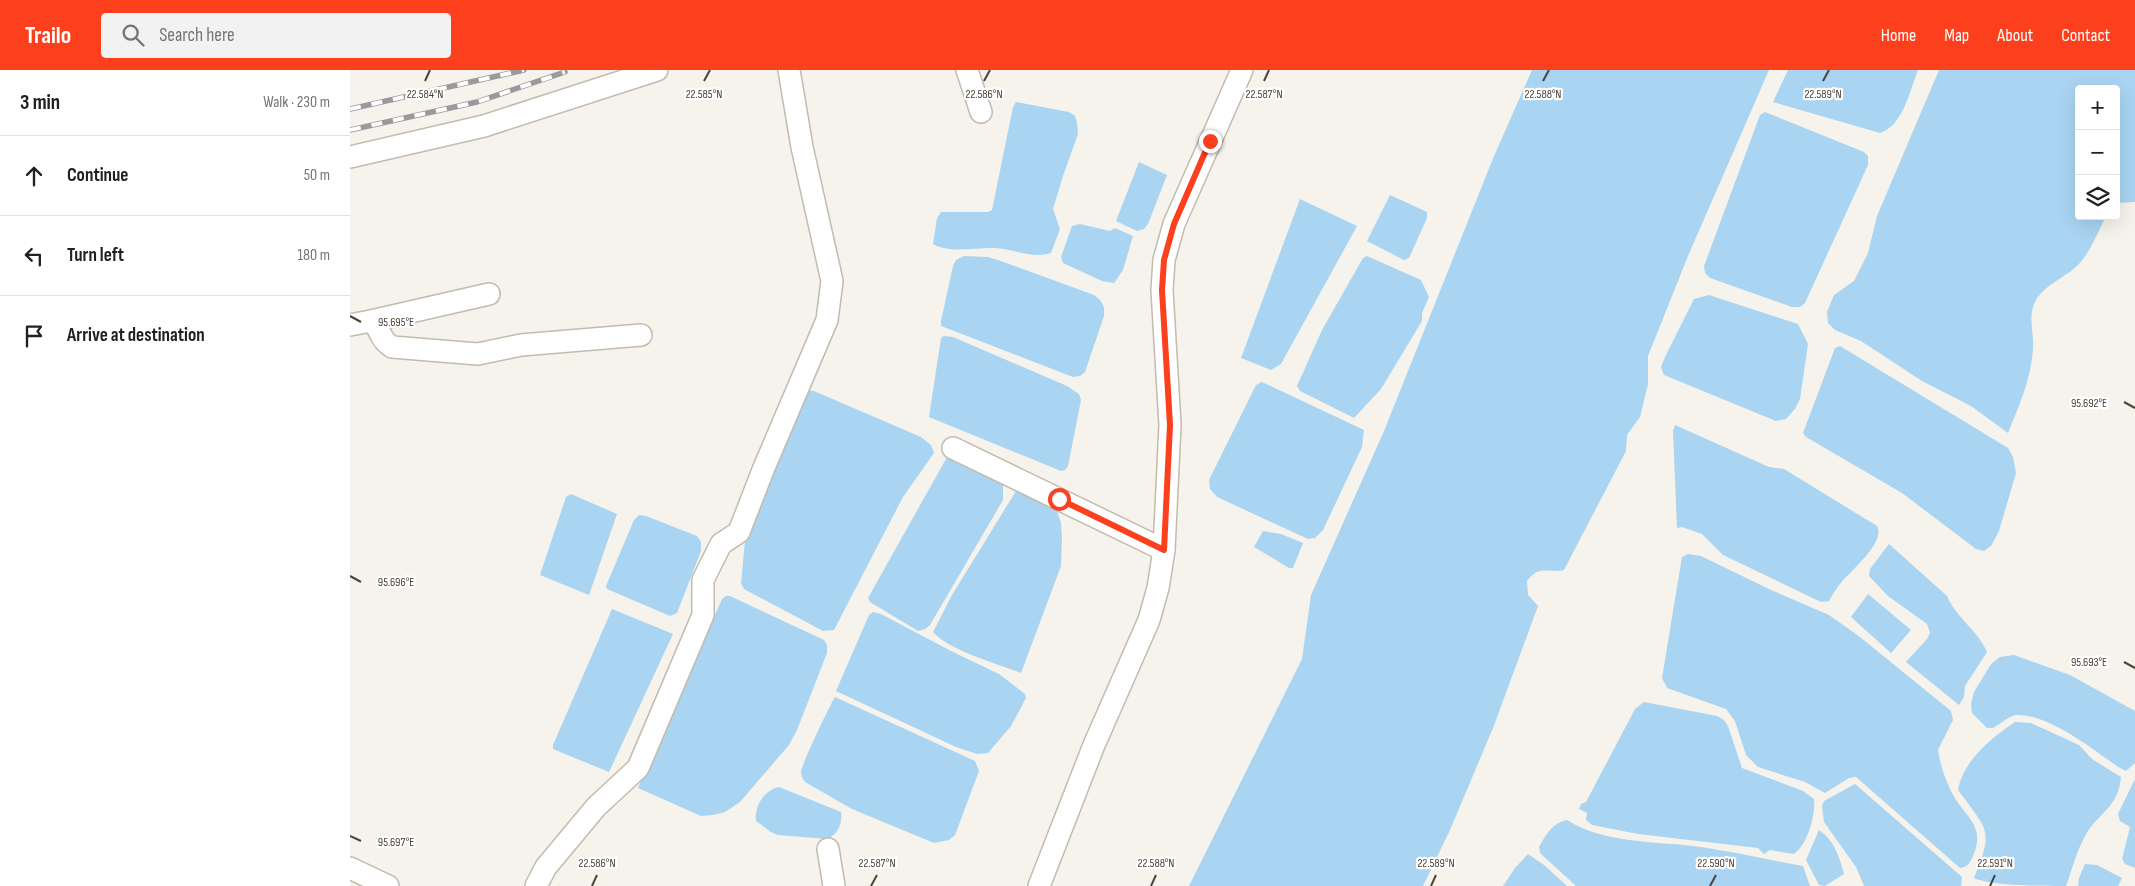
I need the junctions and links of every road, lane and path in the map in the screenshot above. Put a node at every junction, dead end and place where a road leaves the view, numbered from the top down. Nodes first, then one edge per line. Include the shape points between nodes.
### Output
1 (657, 70) edge
2 (789, 70) edge
3 (967, 70) edge
4 (1242, 70) edge
5 (982, 112) dead end
6 (350, 157) edge
7 (489, 294) dead end
8 (372, 321) junction
9 (350, 325) edge
10 (641, 335) dead end
11 (953, 448) dead end
12 (1164, 550) junction
13 (828, 849) dead end
14 (350, 868) edge
15 (388, 886) edge
16 (536, 886) edge
17 (834, 886) edge
18 (1039, 886) edge

1 - 6 street via 484,126
2 - 16 street via 802,147 832,281 827,320 762,470 739,532 721,544 703,580 703,615 638,768 596,807 546,867
3 - 5 street
4 - 12 street via 1174,224 1164,260 1162,290 1170,425
7 - 8 street
8 - 9 street
8 - 10 street via 382,340 392,347 478,354 521,345
11 - 12 street
12 - 18 street via 1149,620 1094,745
13 - 17 street
14 - 15 street

